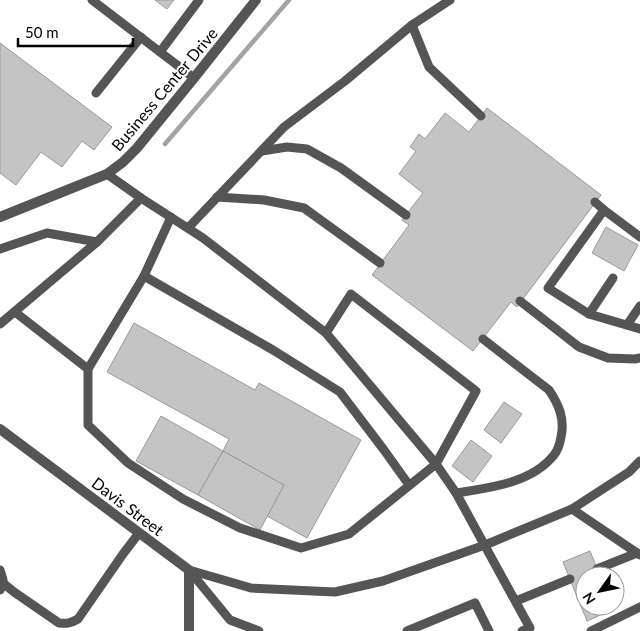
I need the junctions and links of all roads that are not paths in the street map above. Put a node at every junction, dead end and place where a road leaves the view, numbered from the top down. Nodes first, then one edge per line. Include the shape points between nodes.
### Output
1 (92, 0) edge
2 (199, 0) edge
3 (256, 0) edge
4 (450, 0) edge
5 (104, 3) edge
6 (412, 25) junction
7 (141, 37) junction
8 (160, 52) junction
9 (194, 78) junction
10 (96, 93) dead end
11 (481, 116) dead end
12 (262, 151) junction
13 (108, 174) junction
14 (217, 197) junction
15 (142, 198) junction
16 (595, 202) dead end
17 (604, 210) junction
18 (406, 215) dead end
19 (0, 216) edge
20 (171, 217) junction
21 (188, 228) junction
22 (640, 237) edge
23 (97, 242) junction
24 (0, 249) edge
25 (380, 263) dead end
26 (144, 276) junction
27 (613, 278) dead end
28 (520, 301) dead end
29 (640, 306) edge
30 (15, 312) junction
31 (589, 314) junction
32 (0, 324) edge
33 (627, 325) junction
34 (640, 329) edge
35 (326, 333) junction
36 (483, 339) dead end
37 (640, 358) edge
38 (88, 369) junction
39 (0, 429) edge
40 (640, 461) edge
41 (436, 464) junction
42 (409, 485) junction
43 (456, 493) junction
44 (572, 509) junction
45 (139, 533) junction
46 (486, 545) junction
47 (638, 554) edge
48 (603, 566) edge
49 (0, 570) edge
50 (189, 570) junction
51 (570, 579) dead end
52 (2, 586) edge
53 (516, 601) junction
54 (640, 606) edge
55 (256, 630) edge
56 (528, 630) edge
57 (189, 631) edge
58 (407, 631) edge
59 (489, 631) edge
60 (591, 631) edge

1 - 5 lane
2 - 8 lane
3 - 9 street, Business Center Drive
4 - 6 lane
5 - 7 lane via 111,14
6 - 11 lane via 429,68
6 - 12 lane via 284,128
7 - 8 lane
7 - 10 lane
8 - 9 lane
9 - 13 street, Business Center Drive via 136,148
12 - 14 lane
12 - 18 lane via 287,147 307,150 341,168
13 - 15 lane
13 - 19 street, Business Center Drive
14 - 21 lane
14 - 25 lane via 264,200 304,208
15 - 20 lane
15 - 23 lane
16 - 17 lane
17 - 22 lane
17 - 31 lane via 548,288
20 - 21 lane
20 - 26 lane
21 - 35 lane
23 - 24 lane via 47,232
23 - 30 lane
26 - 38 lane
26 - 42 lane via 340,392
27 - 31 lane
28 - 37 lane via 579,347 608,358
29 - 33 lane
30 - 32 lane
30 - 38 lane
31 - 33 lane
33 - 34 lane
35 - 41 lane
35 - 41 lane via 351,294 476,391
36 - 43 lane via 549,390 562,417 562,432 555,454 532,473 512,482
38 - 42 lane via 88,425 128,463 183,498 240,528 301,548 349,534
39 - 45 street, Davis Street
40 - 44 lane via 629,472
41 - 42 lane
41 - 43 lane
43 - 46 lane
44 - 46 lane
44 - 47 lane
45 - 50 street, Davis Street
45 - 52 lane via 78,619 71,623 59,623
46 - 50 lane via 382,581 336,592 251,588
46 - 53 lane
47 - 48 lane
49 - 52 lane
50 - 55 lane via 230,620
50 - 57 street
51 - 53 lane
53 - 56 lane
54 - 60 lane
58 - 59 lane via 475,603

